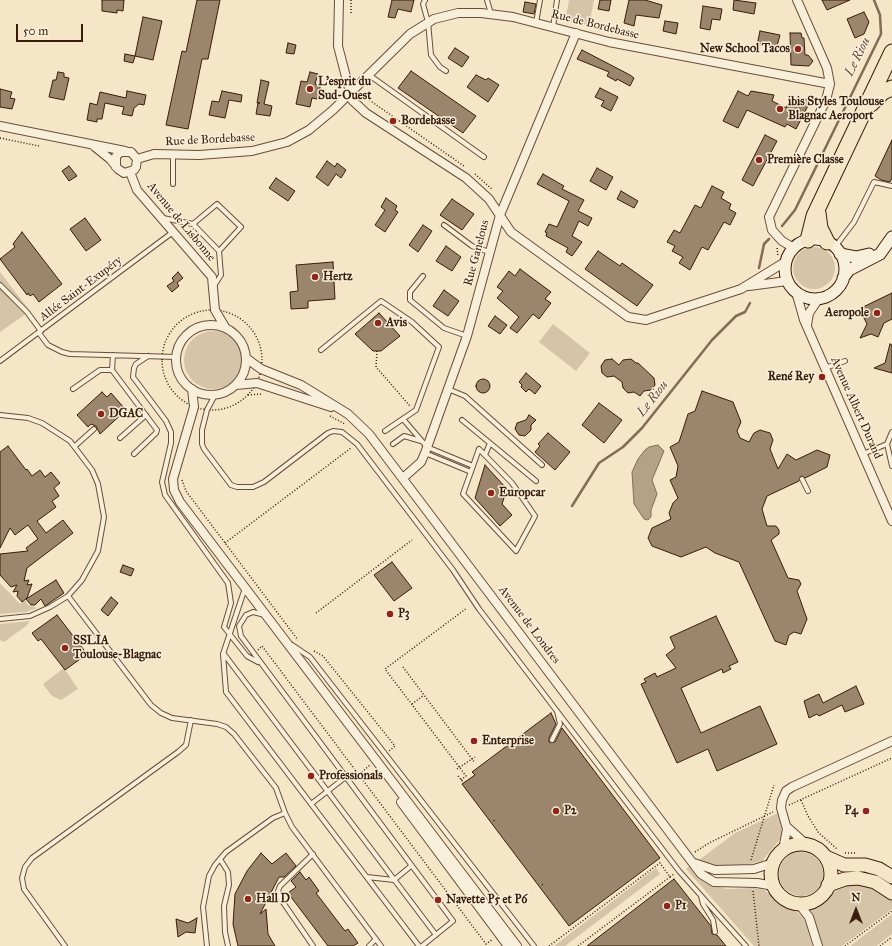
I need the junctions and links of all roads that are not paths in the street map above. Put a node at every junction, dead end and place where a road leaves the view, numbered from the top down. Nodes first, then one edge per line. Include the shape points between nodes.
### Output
1 (339, 0) edge
2 (425, 0) edge
3 (487, 0) edge
4 (540, 0) edge
5 (557, 0) edge
6 (797, 0) edge
7 (491, 14) junction
8 (428, 22) junction
9 (536, 23) junction
10 (553, 27) junction
11 (576, 33) junction
12 (892, 52) edge
13 (446, 71) dead end
14 (368, 75) junction
15 (830, 84) junction
16 (892, 88) edge
17 (351, 93) junction
18 (861, 120) junction
19 (0, 126) edge
20 (93, 145) junction
21 (125, 151) junction
22 (173, 155) junction
23 (137, 158) junction
24 (484, 158) dead end
25 (116, 167) junction
26 (130, 172) junction
27 (173, 184) dead end
28 (892, 186) edge
29 (818, 210) junction
30 (500, 215) junction
31 (161, 218) junction
32 (193, 224) junction
33 (444, 225) dead end
34 (173, 232) junction
35 (808, 240) junction
36 (889, 240) edge
37 (794, 248) junction
38 (834, 248) junction
39 (219, 251) junction
40 (490, 252) junction
41 (786, 262) junction
42 (423, 276) dead end
43 (843, 279) junction
44 (787, 281) junction
45 (0, 285) edge
46 (748, 286) junction
47 (213, 288) junction
48 (796, 292) junction
49 (820, 298) junction
50 (215, 310) junction
51 (203, 326) junction
52 (807, 326) junction
53 (225, 328) junction
54 (40, 332) junction
55 (467, 336) junction
56 (321, 350) dead end
57 (113, 355) junction
58 (148, 356) junction
59 (176, 357) junction
60 (246, 358) junction
61 (0, 361) edge
62 (845, 361) dead end
63 (825, 368) junction
64 (112, 370) junction
65 (236, 385) junction
66 (73, 389) dead end
67 (192, 389) junction
68 (448, 389) junction
69 (215, 395) junction
70 (338, 409) junction
71 (0, 415) edge
72 (146, 415) junction
73 (403, 419) junction
74 (462, 420) dead end
75 (94, 430) dead end
76 (385, 431) dead end
77 (892, 432) edge
78 (120, 438) dead end
79 (490, 443) junction
80 (393, 444) dead end
81 (887, 444) junction
82 (75, 446) junction
83 (424, 447) junction
84 (134, 454) dead end
85 (863, 454) junction
86 (485, 455) junction
87 (542, 465) dead end
88 (473, 466) junction
89 (892, 466) edge
90 (471, 472) junction
91 (403, 478) junction
92 (802, 479) dead end
93 (536, 481) dead end
94 (808, 491) dead end
95 (892, 521) edge
96 (245, 588) junction
97 (68, 596) junction
98 (267, 616) junction
99 (0, 619) edge
100 (229, 633) junction
101 (287, 642) junction
102 (223, 654) junction
103 (259, 663) junction
104 (556, 709) junction
105 (191, 720) junction
106 (552, 740) dead end
107 (892, 741) edge
108 (376, 760) junction
109 (347, 776) junction
110 (327, 792) junction
111 (311, 804) junction
112 (285, 813) junction
113 (787, 827) junction
114 (807, 845) junction
115 (783, 850) junction
116 (313, 854) junction
117 (826, 857) junction
118 (220, 858) junction
119 (694, 863) junction
120 (773, 863) junction
121 (411, 866) junction
122 (892, 876) edge
123 (367, 877) junction
124 (394, 880) junction
125 (828, 885) junction
126 (774, 886) junction
127 (892, 893) edge
128 (700, 894) junction
129 (798, 903) junction
130 (715, 932) dead end
131 (436, 935) junction
132 (376, 939) junction
133 (65, 946) edge
134 (207, 946) edge
135 (228, 946) edge
136 (313, 946) edge
137 (369, 946) edge
138 (381, 946) edge
139 (420, 946) edge
140 (508, 946) edge
141 (516, 946) edge
142 (534, 946) edge
143 (746, 946) edge
144 (818, 946) edge

1 - 17 street via 338,46
2 - 8 lane via 423,4
3 - 7 lane
4 - 9 lane
5 - 10 lane
6 - 15 street via 827,68
7 - 8 street, Rue de Bordebasse via 458,13
7 - 9 street, Rue de Bordebasse
8 - 13 lane via 431,55
8 - 14 street, Rue de Bordebasse via 410,34
9 - 10 street, Rue de Bordebasse
10 - 11 street, Rue de Bordebasse
11 - 15 street, Rue de Bordebasse via 680,56
11 - 30 street, Rue Ganelous
12 - 18 highway
14 - 17 street, Rue de Bordebasse
14 - 24 lane
15 - 37 street via 826,100 769,217 777,243
16 - 18 highway via 874,100
17 - 22 street, Rue de Bordebasse via 319,122 287,142 252,151
17 - 30 street via 352,100 366,113 474,185 489,199
18 - 29 highway
19 - 20 street
20 - 21 street
20 - 25 street
21 - 23 street via 131,152
21 - 25 street via 116,156
22 - 23 street, Rue de Bordebasse via 154,154
22 - 27 lane
23 - 26 street via 136,167
25 - 26 street via 120,172
26 - 31 street, Avenue de Lisbonne via 137,190
28 - 38 lane via 874,182 854,222
29 - 35 highway
29 - 38 highway via 818,224
30 - 40 street, Rue Ganelous
30 - 46 street via 511,232 628,317 646,320
31 - 32 lane
31 - 34 street, Avenue de Lisbonne
32 - 39 lane
32 - 39 lane via 216,204 241,227
33 - 40 lane via 472,246
34 - 47 street, Avenue de Lisbonne via 212,277
34 - 54 lane, Allée Saint-Exupéry
35 - 37 street
35 - 38 street
36 - 38 street via 861,257
36 - 43 street via 880,254 848,270
37 - 41 street
38 - 43 street via 844,264
39 - 47 lane via 221,275
40 - 55 street, Rue Ganelous
41 - 44 street
41 - 46 street
42 - 55 lane via 410,292 410,300 444,328
43 - 49 street via 834,292
44 - 46 street
44 - 48 street
45 - 54 lane via 28,312
47 - 50 street, Avenue de Lisbonne
48 - 49 street via 806,297
48 - 52 street, Avenue Albert Durand
49 - 52 street via 809,313
50 - 51 street
50 - 53 street, Avenue de Lisbonne
51 - 53 street
51 - 59 street via 185,337
52 - 63 street, Avenue Albert Durand
53 - 60 street via 241,341
54 - 57 lane via 48,345 62,352
54 - 61 lane, Allée Saint-Exupéry
55 - 68 street, Rue Ganelous
56 - 73 lane via 382,301 412,322 439,348 416,410
57 - 58 lane
57 - 64 lane
58 - 59 lane
58 - 100 lane via 136,364 133,377 166,421 171,432 162,482 165,495 228,583 231,604 224,627
59 - 67 street via 181,377
60 - 65 street via 245,371
60 - 70 street, Avenue de Londres via 261,369 301,385
62 - 63 lane
63 - 85 street, Avenue Albert Durand
64 - 66 lane via 100,370
64 - 72 lane
65 - 69 street
65 - 70 street, Avenue de Londres via 257,383
67 - 69 street
67 - 96 street via 194,407 175,468 174,490 183,506
68 - 83 street, Rue Ganelous
68 - 87 lane via 464,396
69 - 104 lane via 207,410 201,438 204,449 231,485 253,487 264,482 333,431 342,432 357,444
70 - 91 street, Avenue de Londres via 364,428
71 - 82 lane via 28,418 42,423 59,432
72 - 78 lane
72 - 84 lane via 157,430
73 - 76 lane
73 - 83 lane
74 - 79 lane
75 - 82 lane
77 - 81 lane
79 - 86 lane
79 - 93 lane
80 - 83 lane via 404,436
81 - 85 lane
81 - 89 lane
82 - 97 lane via 92,470 98,484 104,518 98,551 82,580
83 - 88 lane
83 - 90 lane
83 - 91 street, Rue Ganelous via 421,462
85 - 95 street, Avenue Albert Durand
86 - 88 lane via 479,449
86 - 90 lane via 512,483 535,516 516,551 463,494
88 - 90 lane
91 - 119 street, Avenue de Londres
92 - 94 lane
96 - 98 street
96 - 100 lane
97 - 99 lane via 30,616
97 - 105 lane via 151,705 172,718
98 - 101 street
98 - 103 lane via 249,613 239,626 241,636
100 - 102 lane
100 - 103 lane via 247,656
101 - 108 street
101 - 142 lane via 310,657
102 - 110 lane
102 - 111 lane via 226,692
103 - 109 lane
104 - 106 lane via 560,724
104 - 128 lane via 679,871
105 - 112 lane via 226,727 234,734 276,788
105 - 133 lane via 186,745 32,858 25,867 22,878 24,889
107 - 113 street via 786,791 782,808
108 - 140 street via 380,774
108 - 141 street
109 - 110 lane
109 - 121 lane
110 - 111 lane
110 - 124 lane
111 - 123 lane
112 - 116 lane via 292,827
112 - 118 lane via 273,818
113 - 114 street
113 - 115 street
114 - 115 main road via 795,844
114 - 117 main road via 821,851
115 - 120 main road
116 - 132 lane
116 - 136 lane via 278,891 280,898
117 - 122 main road via 844,864 879,869
117 - 125 main road via 831,871
118 - 134 lane via 209,876 203,907
118 - 135 lane via 228,872 230,885 224,906 224,932
119 - 120 street via 714,870 754,869
119 - 126 street, Avenue de Londres via 701,874 714,882
120 - 126 main road via 771,878
121 - 124 lane
121 - 131 lane via 453,921
123 - 124 lane
123 - 139 lane
124 - 131 lane
125 - 127 main road via 858,878 875,882
125 - 129 main road via 825,892 813,901
126 - 129 main road via 784,898
128 - 130 lane via 713,920
128 - 143 lane
129 - 144 street via 809,917
131 - 139 lane
132 - 137 lane
132 - 138 lane

